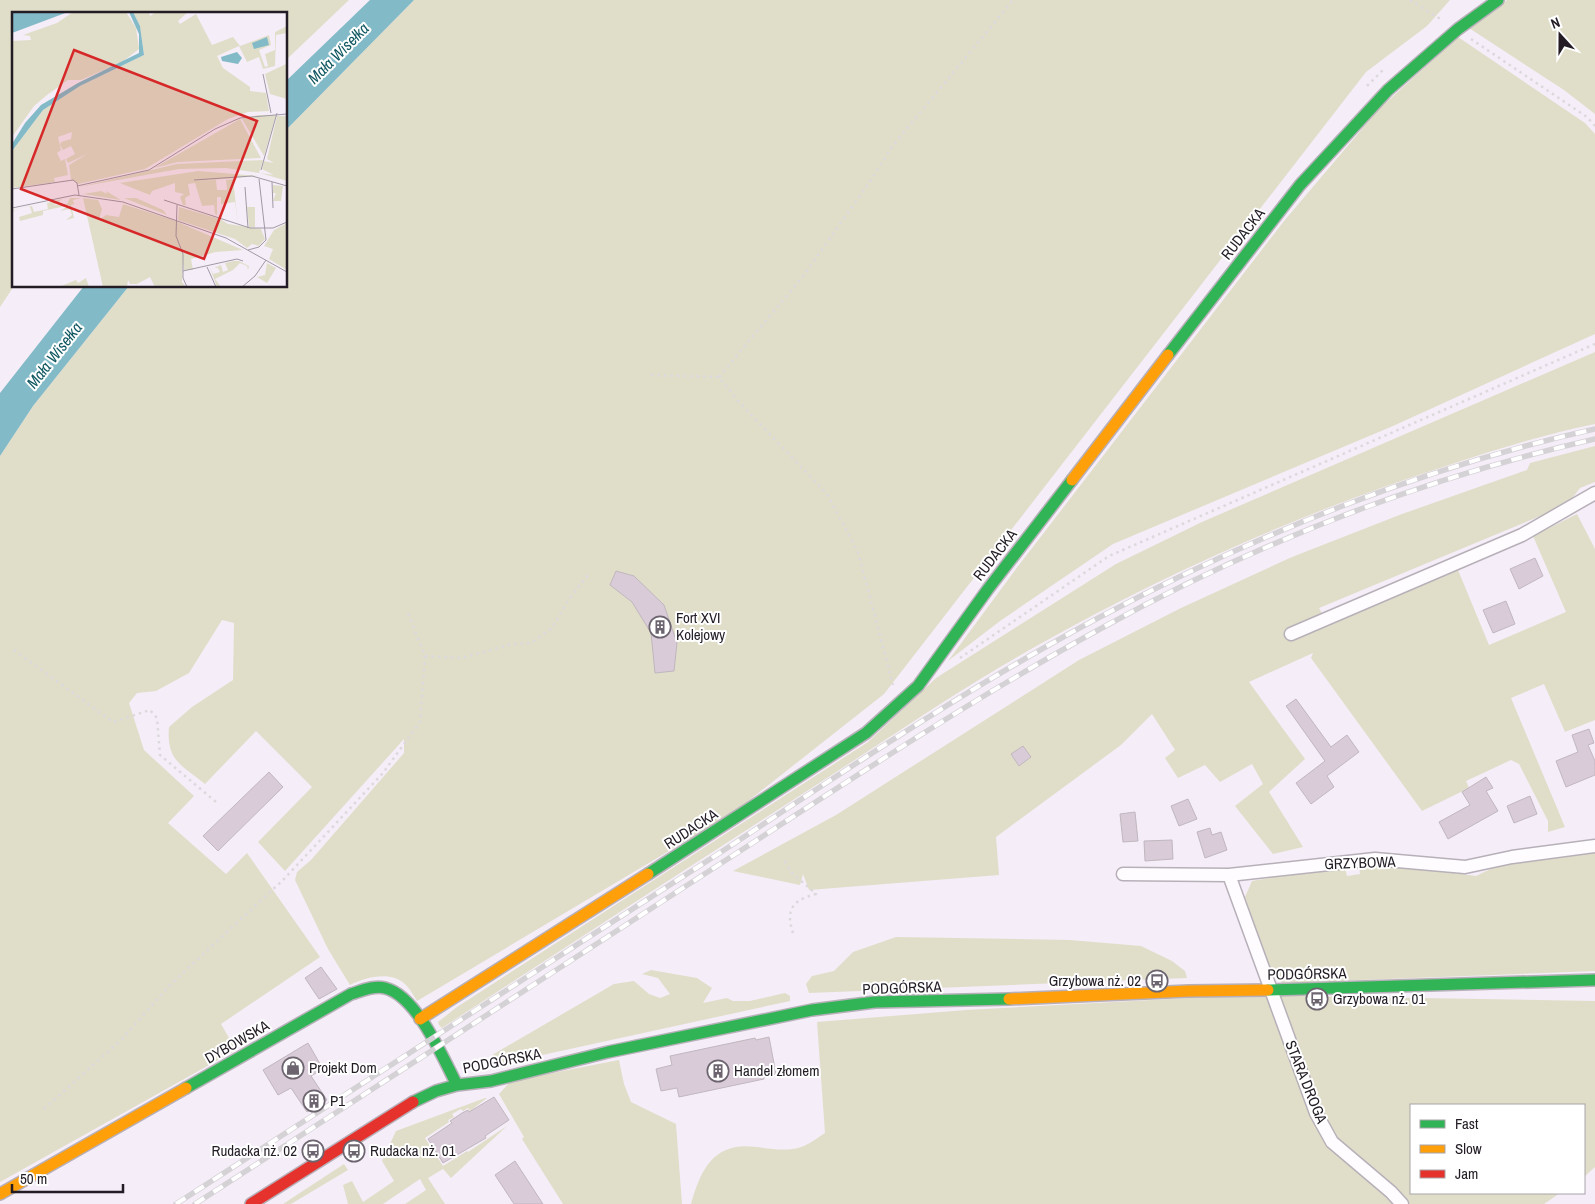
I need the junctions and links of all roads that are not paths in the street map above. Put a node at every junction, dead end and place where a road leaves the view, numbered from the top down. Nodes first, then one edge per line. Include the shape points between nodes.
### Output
1 (1498, 0) edge
2 (1595, 493) edge
3 (1291, 634) dead end
4 (1595, 846) edge
5 (1123, 874) dead end
6 (1229, 875) junction
7 (1595, 980) edge
8 (1270, 990) junction
9 (420, 1019) junction
10 (457, 1085) junction
11 (0, 1194) edge
12 (251, 1204) edge
13 (1402, 1204) edge

1 - 9 street, RUDACKA via 1453,26 1300,185 988,589 918,686 866,733
2 - 3 street via 1522,535
4 - 6 street, GRZYBOWA via 1465,867 1375,859
5 - 6 street, GRZYBOWA
6 - 8 street, STARA DROGA
7 - 8 street, PODGÓRSKA
8 - 10 street, PODGÓRSKA via 866,1003 812,1010 608,1052 491,1081
8 - 13 street, STARA DROGA via 1316,1114 1332,1142
9 - 10 street, DYBOWSKA
9 - 11 street, DYBOWSKA via 398,992 368,988 351,994
10 - 12 street, PODGÓRSKA via 403,1107

